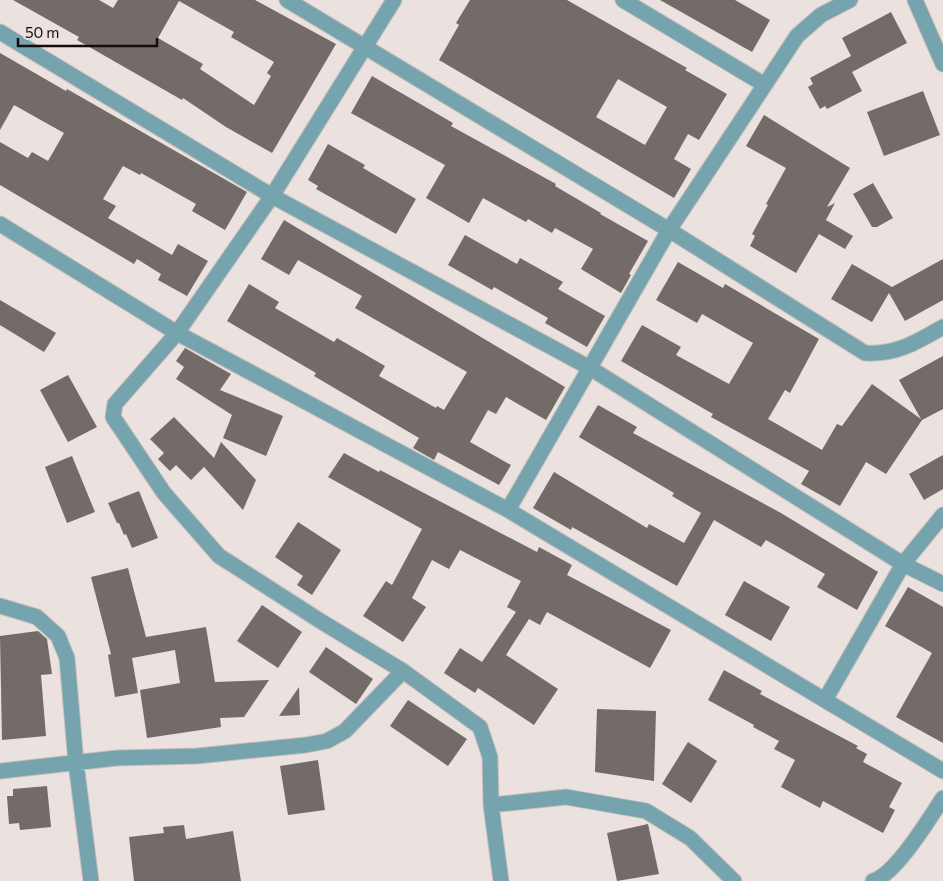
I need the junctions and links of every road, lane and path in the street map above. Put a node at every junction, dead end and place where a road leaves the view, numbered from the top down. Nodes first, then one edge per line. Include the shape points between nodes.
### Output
1 (287, 0) edge
2 (394, 0) edge
3 (623, 0) edge
4 (850, 0) edge
5 (915, 0) edge
6 (0, 32) edge
7 (365, 47) junction
8 (943, 64) edge
9 (765, 85) junction
10 (272, 196) junction
11 (0, 224) edge
12 (669, 230) junction
13 (943, 327) edge
14 (178, 333) junction
15 (590, 368) junction
16 (508, 510) junction
17 (943, 515) edge
18 (903, 564) junction
19 (943, 584) edge
20 (0, 606) edge
21 (403, 671) junction
22 (825, 700) junction
23 (76, 763) junction
24 (0, 771) edge
25 (943, 771) edge
26 (943, 798) edge
27 (491, 805) junction
28 (91, 881) edge
29 (501, 881) edge
30 (734, 881) edge
31 (873, 881) edge

1 - 7 street
2 - 7 street
3 - 9 street
4 - 9 street via 821,15 797,36
5 - 8 street
6 - 10 street
7 - 10 street
7 - 12 street
9 - 12 street
10 - 14 street
10 - 15 street
11 - 14 street
12 - 13 street via 865,353 883,354 907,348
12 - 15 street
14 - 16 street
14 - 21 street via 115,404 113,417 164,493 219,556
15 - 16 street
15 - 18 street
16 - 22 street
17 - 18 street
18 - 19 street
18 - 22 street
20 - 23 street via 38,617 58,636 68,658
21 - 23 street via 345,731 327,741 197,756 117,758
21 - 27 street via 480,728 490,757
22 - 25 street
23 - 24 street
23 - 28 street
26 - 31 street via 909,848 880,879
27 - 29 street
27 - 30 street via 566,797 646,811 690,838

